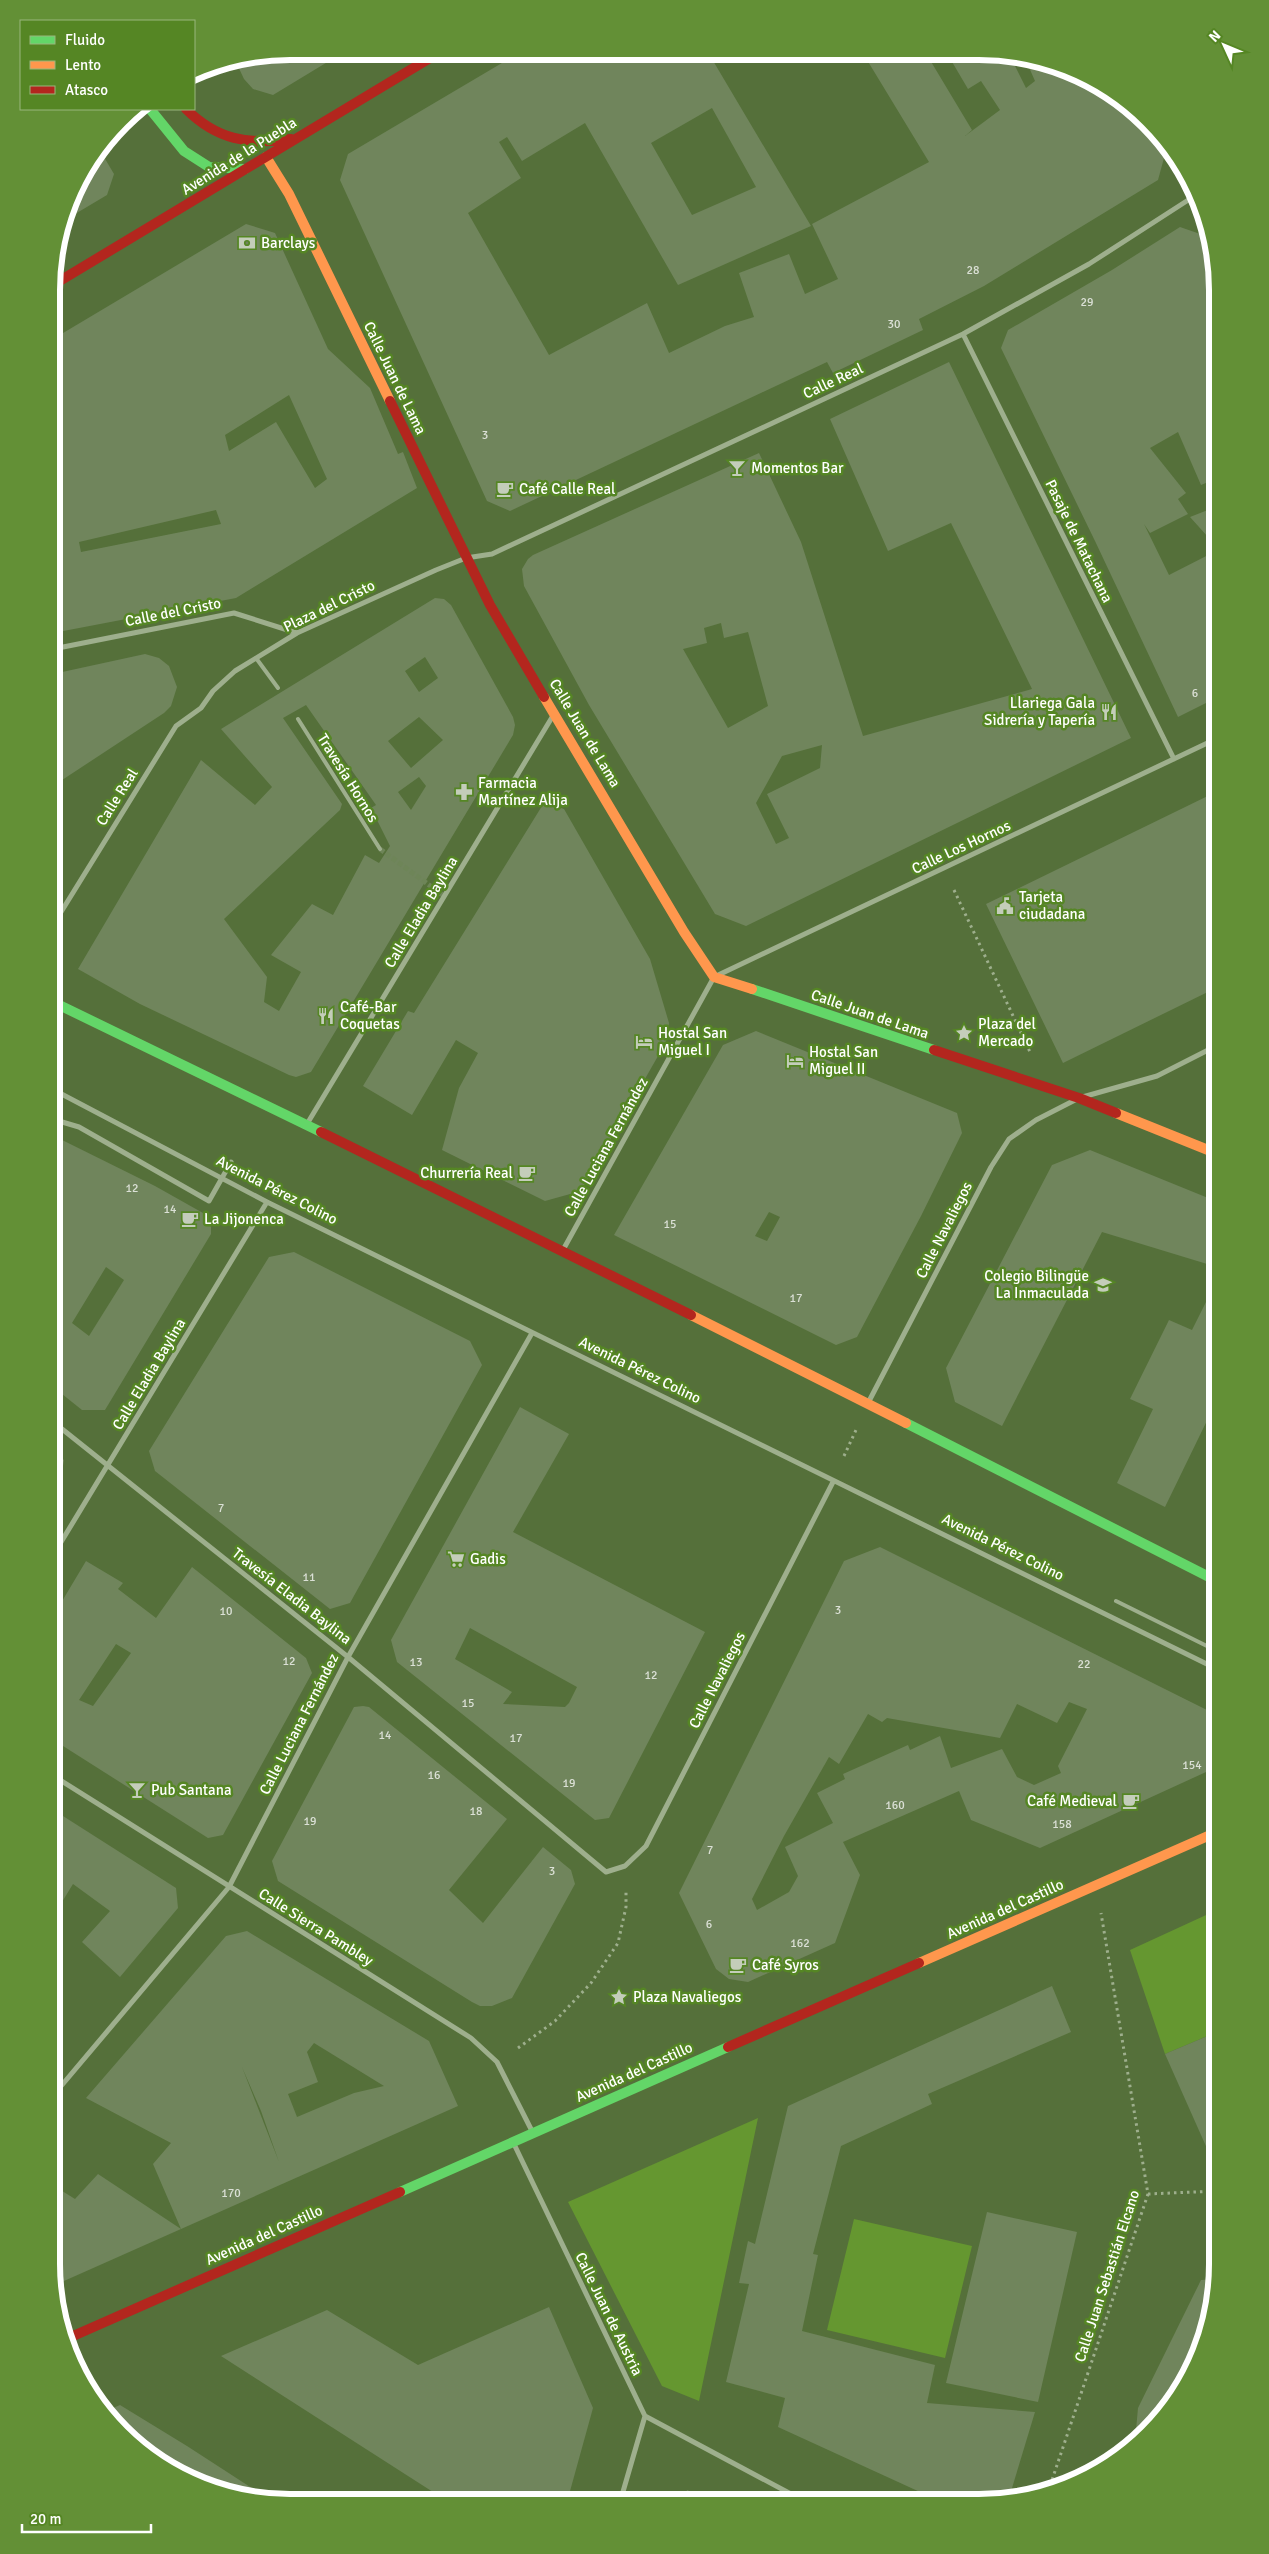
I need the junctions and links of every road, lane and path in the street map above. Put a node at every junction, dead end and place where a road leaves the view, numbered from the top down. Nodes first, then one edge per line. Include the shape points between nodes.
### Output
1 (427, 60) edge
2 (151, 110) edge
3 (187, 110) edge
4 (297, 138) junction
5 (266, 157) junction
6 (245, 169) junction
7 (1190, 199) edge
8 (60, 281) edge
9 (963, 334) junction
10 (466, 558) junction
11 (297, 633) junction
12 (60, 648) edge
13 (256, 658) junction
14 (278, 688) dead end
15 (213, 691) joint
16 (555, 711) junction
17 (298, 719) dead end
18 (1209, 742) edge
19 (1174, 759) junction
20 (380, 849) tunnel mouth
21 (944, 870) junction
22 (60, 914) edge
23 (714, 977) junction
24 (60, 1006) edge
25 (1209, 1050) edge
26 (1048, 1089) junction
27 (60, 1093) edge
28 (1079, 1098) junction
29 (60, 1121) edge
30 (307, 1124) junction
31 (1209, 1150) edge
32 (231, 1162) dead end
33 (222, 1179) junction
34 (267, 1202) junction
35 (563, 1250) junction
36 (532, 1333) junction
37 (867, 1405) junction
38 (60, 1427) edge
39 (108, 1466) junction
40 (833, 1482) junction
41 (60, 1544) edge
42 (1209, 1577) edge
43 (1116, 1602) dead end
44 (1209, 1647) edge
45 (348, 1657) junction
46 (1209, 1665) edge
47 (60, 1780) edge
48 (1209, 1836) edge
49 (625, 1866) junction
50 (606, 1872) joint
51 (1096, 1885) junction
52 (229, 1887) junction
53 (497, 2062) junction
54 (60, 2087) edge
55 (533, 2133) junction
56 (512, 2142) junction
57 (1209, 2192) edge
58 (1148, 2194) junction
59 (72, 2337) edge
60 (645, 2416) junction
61 (1051, 2483) edge
62 (622, 2494) edge
63 (791, 2494) edge

1 - 4 street, Avenida de la Puebla
2 - 6 street via 184,151 209,167
3 - 4 street via 210,130 238,138 276,142
4 - 5 street, Avenida de la Puebla
5 - 6 street, Avenida de la Puebla
5 - 10 street, Calle Juan de Lama via 288,194
6 - 8 street, Avenida de la Puebla
7 - 9 street, Calle Real via 1089,264
9 - 10 street, Calle Real via 492,554
9 - 19 street, Pasaje de Matachana
10 - 11 street, Plaza del Cristo
10 - 16 street, Calle Juan de Lama via 490,605
11 - 12 street, Calle del Cristo via 234,613
11 - 13 street, Plaza del Cristo
13 - 14 lane
13 - 15 street, Plaza del Cristo
15 - 22 street, Calle Real via 201,708 176,726
16 - 23 street, Calle Juan de Lama via 684,932
16 - 30 street, Calle Eladia Baylina
17 - 20 lane, Travesía Hornos
18 - 19 street, Calle Los Hornos
19 - 21 street, Calle Los Hornos
21 - 23 street, Calle Los Hornos
21 - 26 path
23 - 26 street, Calle Juan de Lama
23 - 35 street, Calle Luciana Fernández
24 - 30 street
25 - 28 street, Calle Navaliegos via 1157,1076
26 - 28 street, Calle Juan de Lama
27 - 33 street, Avenida Pérez Colino
28 - 31 street, Calle Juan de Lama
28 - 37 street, Calle Navaliegos via 1036,1120 1010,1139 991,1166
29 - 33 street via 79,1127 209,1201
30 - 35 street
32 - 33 street
33 - 34 street, Avenida Pérez Colino
34 - 36 street, Avenida Pérez Colino
34 - 39 street, Calle Eladia Baylina
35 - 37 street
36 - 40 street, Avenida Pérez Colino
36 - 45 street, Calle Luciana Fernández
37 - 40 path
37 - 42 street
38 - 39 street, Travesía Eladia Baylina
39 - 41 street, Calle Eladia Baylina
39 - 45 street, Travesía Eladia Baylina
40 - 46 street, Avenida Pérez Colino
40 - 49 street, Calle Navaliegos via 646,1846
43 - 44 lane
45 - 50 street, Travesía Eladia Baylina
45 - 52 street, Calle Luciana Fernández
47 - 52 street, Calle Sierra Pambley
48 - 51 street, Avenida del Castillo
49 - 50 street, Calle Navaliegos
49 - 53 path via 626,1908 618,1943 591,1983 555,2022
51 - 55 street, Avenida del Castillo
51 - 58 path, Calle Juan Sebastián Elcano
52 - 53 street, Calle Sierra Pambley via 471,2038
52 - 54 street, Calle Luciana Fernández
53 - 55 street, Calle Sierra Pambley
55 - 56 street, Avenida del Castillo
56 - 59 street, Avenida del Castillo
56 - 60 street, Calle Juan de Austria
57 - 58 path
58 - 61 path, Calle Juan Sebastián Elcano
60 - 62 street
60 - 63 street

